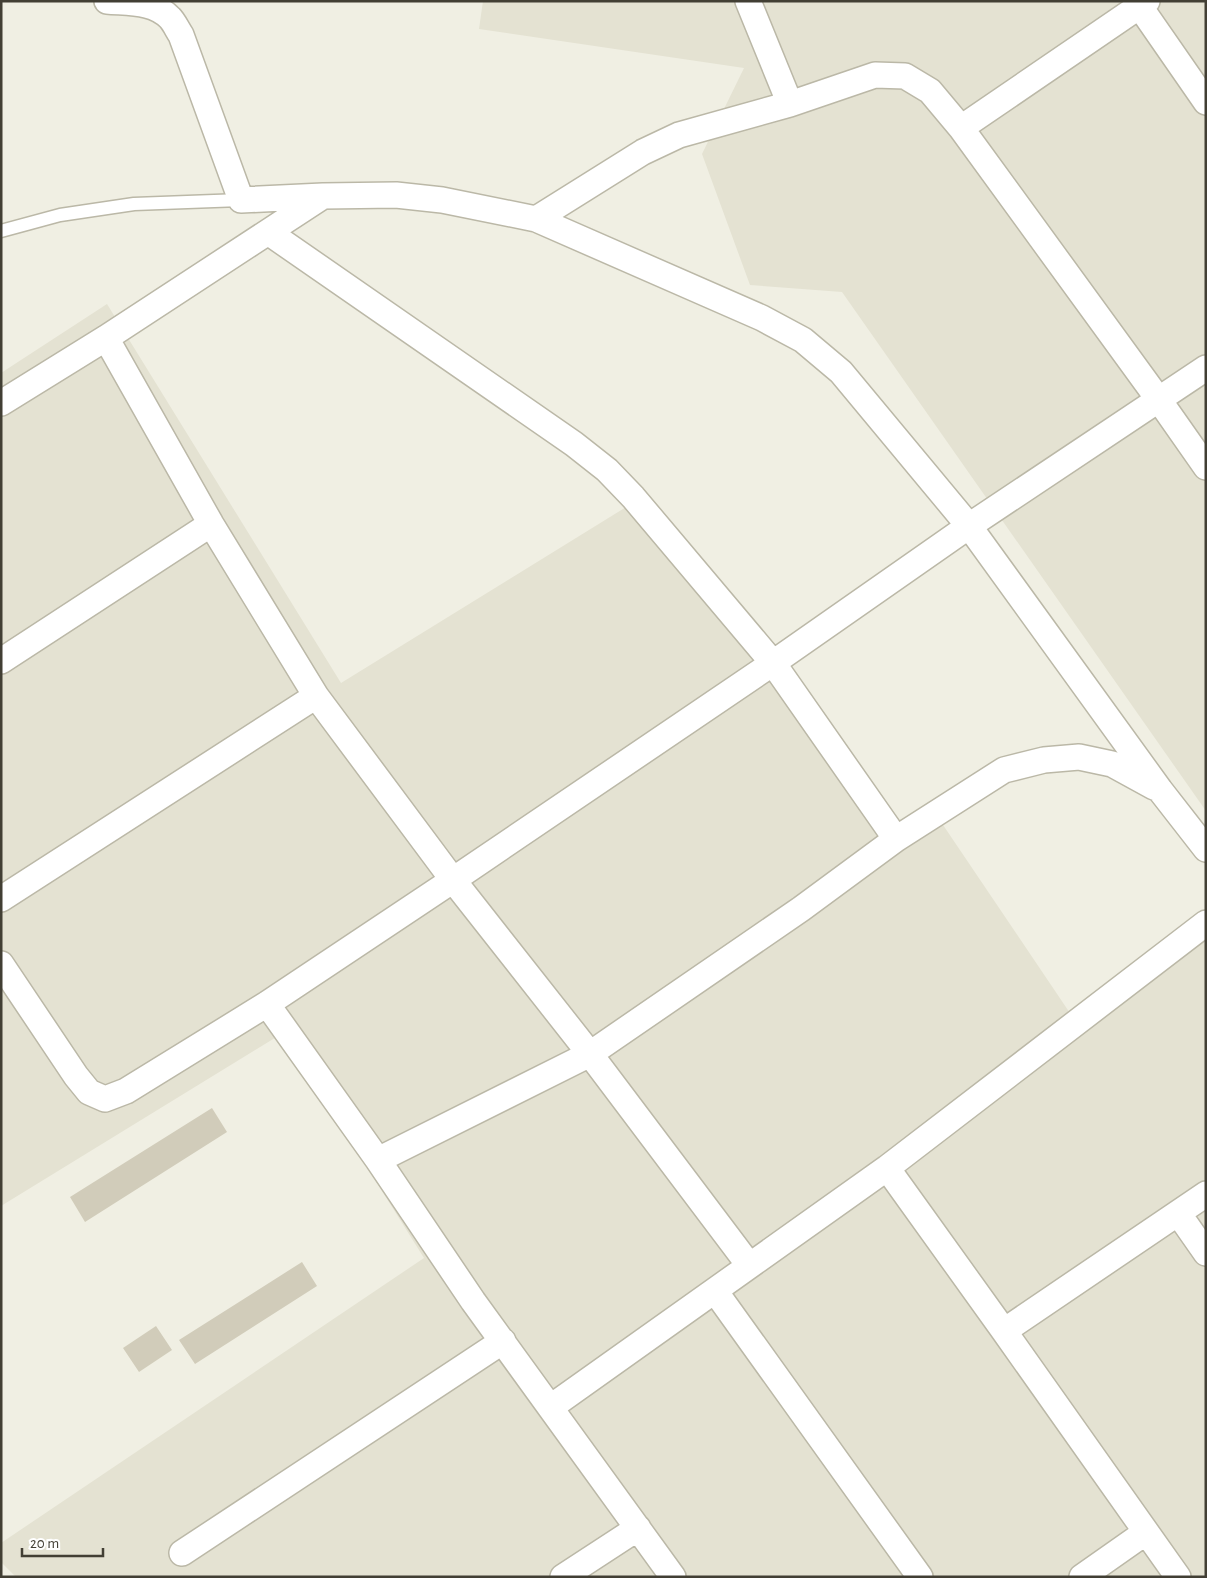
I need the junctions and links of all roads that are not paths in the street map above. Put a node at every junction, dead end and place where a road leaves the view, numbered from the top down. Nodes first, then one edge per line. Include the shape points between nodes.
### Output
1 (107, 1) edge
2 (1141, 3) edge
3 (754, 4) edge
4 (1206, 102) edge
5 (790, 104) junction
6 (961, 128) junction
7 (323, 196) junction
8 (241, 200) junction
9 (536, 218) junction
10 (1, 231) edge
11 (268, 232) junction
12 (106, 338) junction
13 (1206, 368) edge
14 (1159, 400) junction
15 (1, 403) edge
16 (1206, 467) edge
17 (211, 524) junction
18 (969, 526) junction
19 (1, 661) edge
20 (773, 663) junction
21 (316, 696) junction
22 (1160, 790) junction
23 (896, 839) junction
24 (1206, 849) edge
25 (454, 880) junction
26 (1, 899) edge
27 (1206, 923) edge
28 (1, 964) edge
29 (268, 1004) junction
30 (590, 1054) junction
31 (378, 1160) junction
32 (887, 1168) junction
33 (1206, 1194) edge
34 (1178, 1213) junction
35 (1206, 1253) edge
36 (749, 1265) junction
37 (714, 1291) junction
38 (1004, 1331) junction
39 (503, 1341) junction
40 (551, 1406) junction
41 (638, 1528) junction
42 (1146, 1532) junction
43 (182, 1553) dead end
44 (563, 1577) edge
45 (673, 1577) edge
46 (920, 1577) edge
47 (1082, 1577) edge
48 (1178, 1577) edge

1 - 8 street via 154,7 170,18 181,35
2 - 4 street
2 - 6 street
3 - 5 street
5 - 6 street via 875,75 905,76 930,91
5 - 9 street via 679,135 643,152
6 - 14 street
7 - 8 street
7 - 9 street via 396,195
7 - 11 street
8 - 10 lane via 134,204 60,215
9 - 18 street via 762,318 803,340 841,372
11 - 12 street
11 - 20 street via 607,470
12 - 15 street
12 - 17 street
13 - 14 street
14 - 16 street
14 - 18 street
17 - 19 street
17 - 21 street
18 - 20 street
18 - 22 street
20 - 23 street
20 - 25 street
21 - 25 street
21 - 26 street
22 - 23 street via 1112,764 1079,757 1044,760 1004,770
22 - 24 street
23 - 30 street via 801,909
25 - 29 street
25 - 30 street
27 - 32 street
28 - 29 street via 76,1076 89,1092 105,1099 126,1091
29 - 31 street
30 - 31 street
30 - 36 street
31 - 39 street via 473,1302
32 - 36 street
32 - 38 street
33 - 34 street
34 - 35 street
34 - 38 street
36 - 37 street
37 - 40 street
37 - 46 street
38 - 42 street
39 - 40 street
39 - 43 street
40 - 41 street
41 - 44 street
41 - 45 street
42 - 47 street
42 - 48 street

